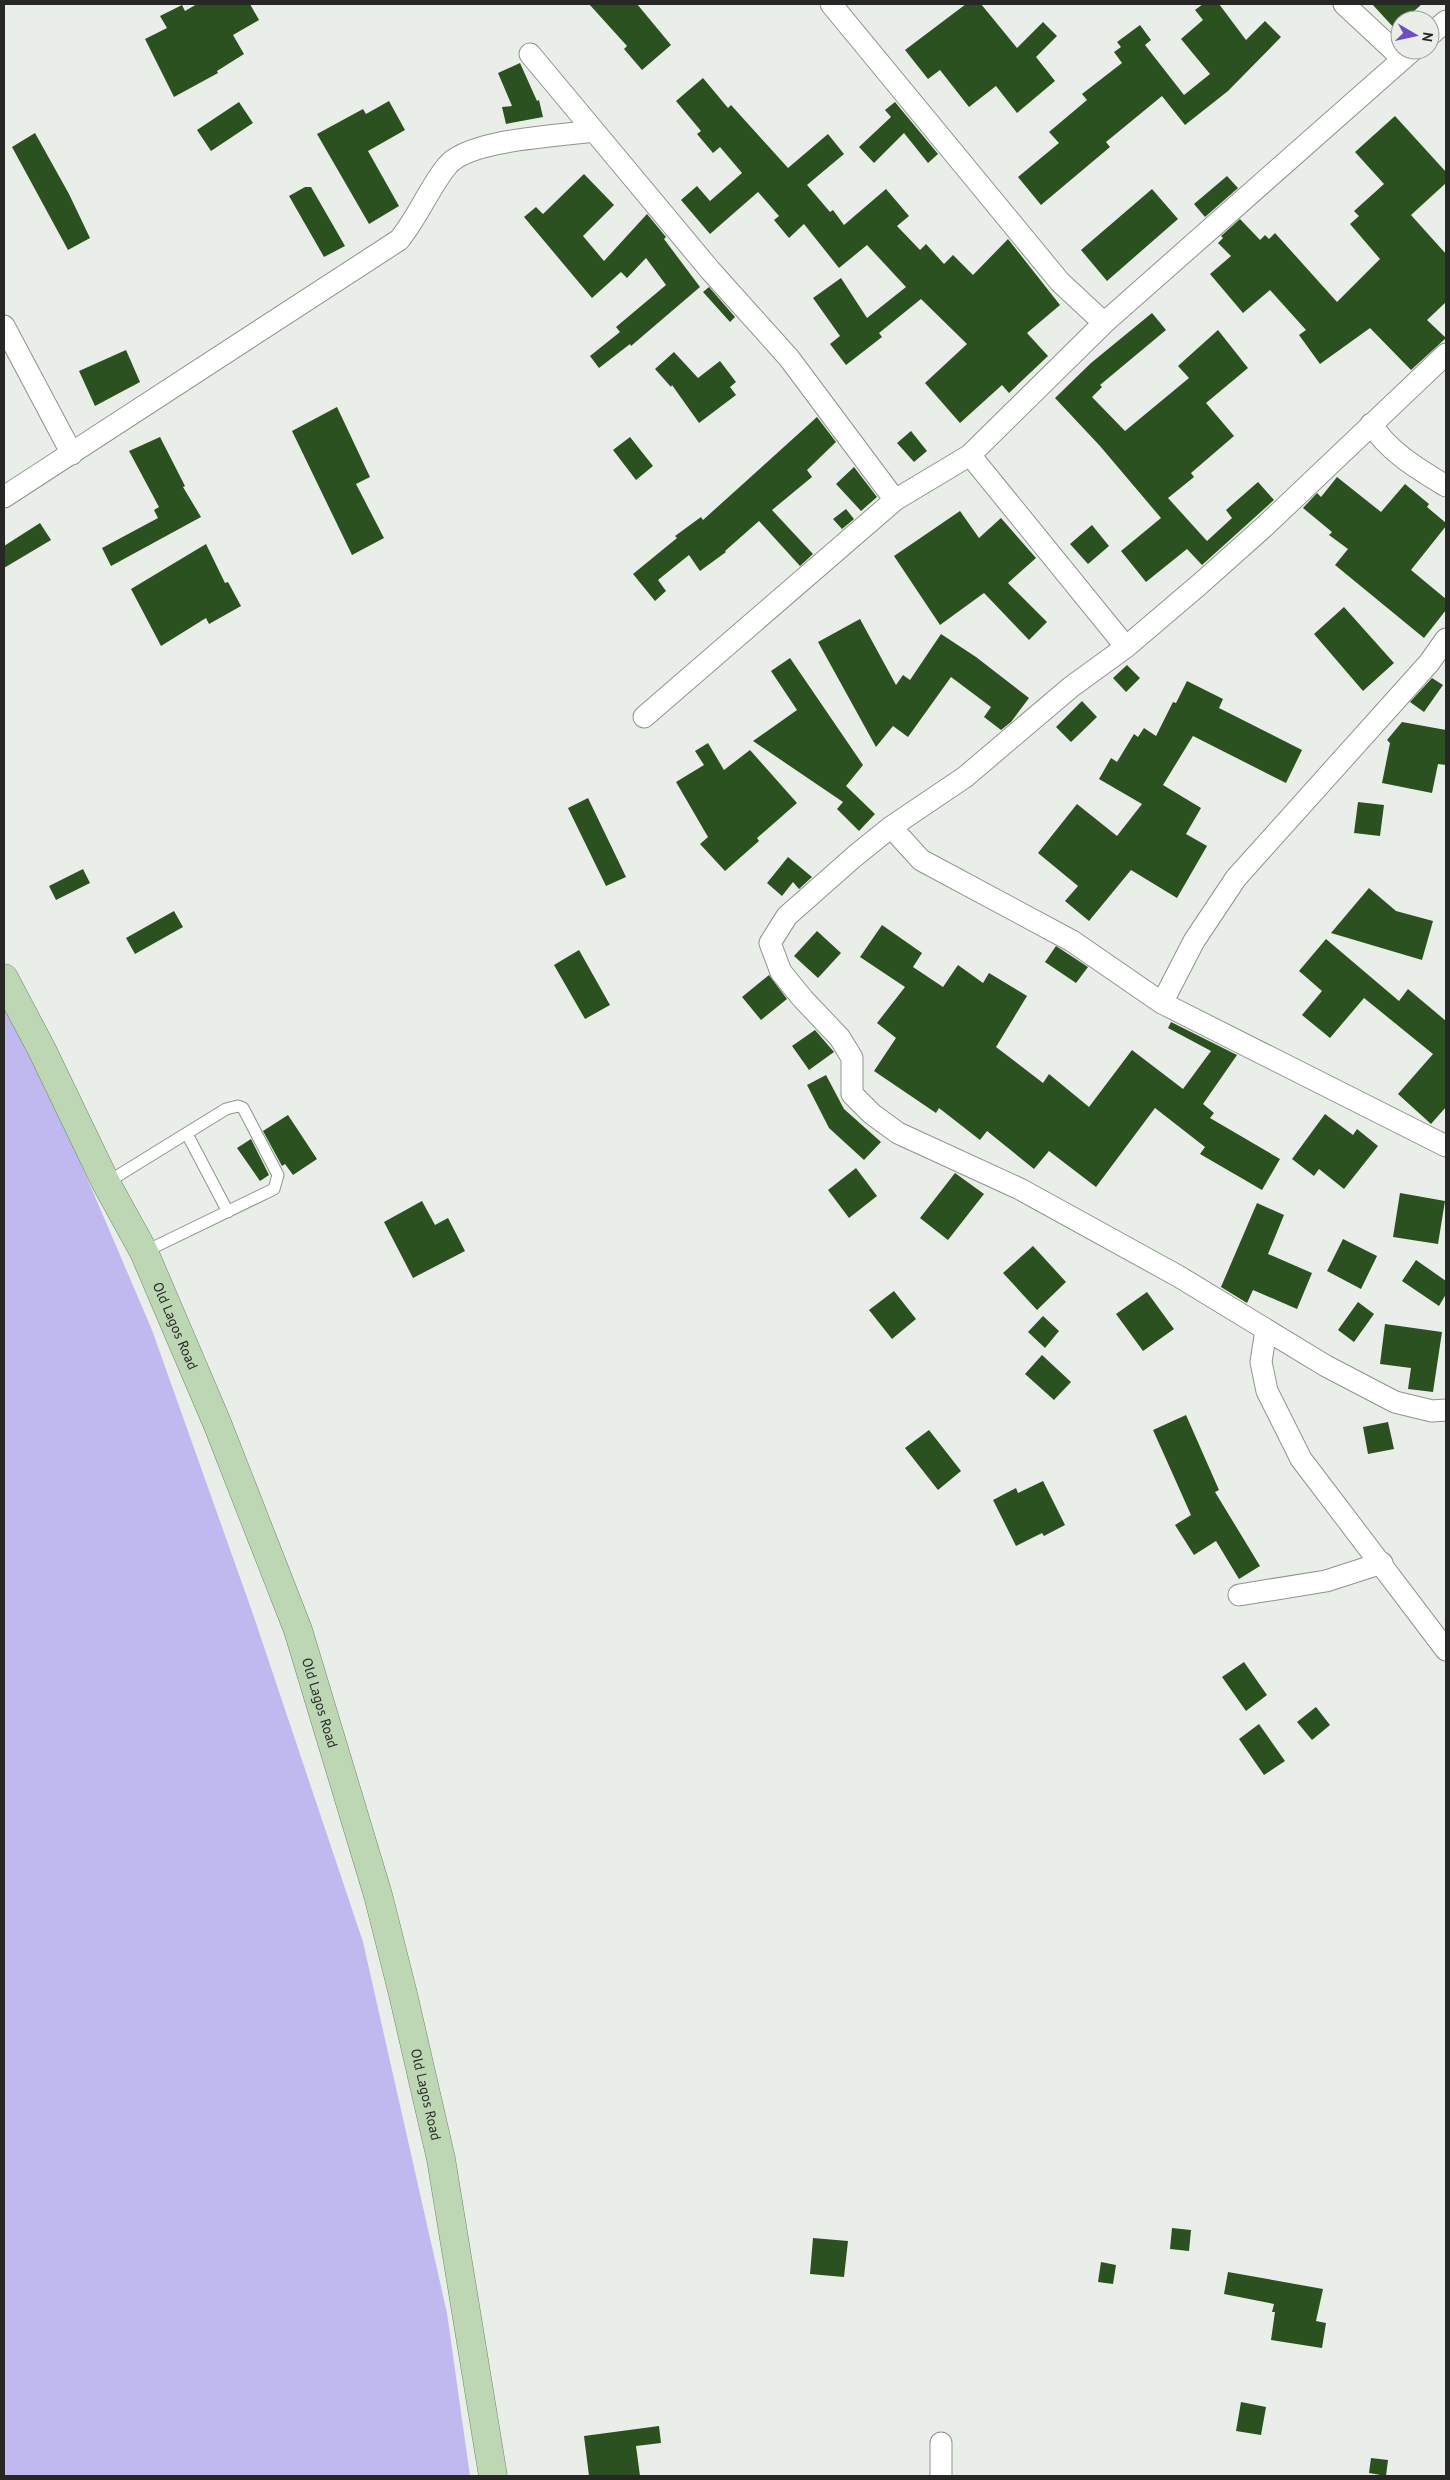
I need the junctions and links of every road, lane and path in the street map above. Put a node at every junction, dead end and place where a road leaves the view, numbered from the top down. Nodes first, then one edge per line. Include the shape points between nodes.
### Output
1 (831, 4) edge
2 (1344, 4) edge
3 (1390, 40) edge
4 (530, 54) dead end
5 (1401, 60) edge
6 (594, 131) junction
7 (1104, 323) junction
8 (4, 326) edge
9 (1446, 354) edge
10 (1371, 424) junction
11 (72, 454) junction
12 (970, 455) junction
13 (1446, 486) edge
14 (4, 497) edge
15 (895, 500) junction
16 (1446, 639) edge
17 (1126, 647) junction
18 (644, 717) dead end
19 (891, 827) junction
20 (4, 978) edge
21 (1162, 1003) junction
22 (187, 1134) junction
23 (1446, 1146) edge
24 (106, 1183) junction
25 (228, 1212) junction
26 (144, 1252) junction
27 (1266, 1330) junction
28 (1446, 1410) edge
29 (1382, 1563) junction
30 (1239, 1596) dead end
31 (1446, 1650) edge
32 (941, 2443) dead end
33 (493, 2476) edge
34 (941, 2476) edge

1 - 7 street via 1060,282
2 - 3 street
4 - 6 street
5 - 7 street
6 - 11 street via 487,145 464,153 447,165 414,222 399,240
6 - 15 street via 710,270 790,358
7 - 12 street
8 - 11 street
9 - 10 street
10 - 13 street via 1381,440
10 - 17 street via 1265,526
11 - 14 street
12 - 15 street
12 - 17 street
15 - 18 street
16 - 21 street via 1429,663 1236,878 1194,941
17 - 19 street via 964,777
19 - 21 street via 921,860 1072,941
19 - 27 street via 787,916 770,943 781,972 840,1038 852,1058 852,1094 898,1133 1020,1189 1178,1276
20 - 24 main road, Old Lagos Road
21 - 23 street
22 - 24 lane
22 - 25 lane
22 - 25 lane via 226,1109 243,1108 278,1175 278,1182 274,1189
24 - 26 main road, Old Lagos Road
25 - 26 lane
26 - 33 main road, Old Lagos Road via 217,1424 298,1630 378,1895 441,2158
27 - 28 street via 1395,1402 1432,1411
27 - 29 street via 1262,1362 1267,1391 1301,1459
29 - 30 street via 1326,1581
29 - 31 street
32 - 34 street

